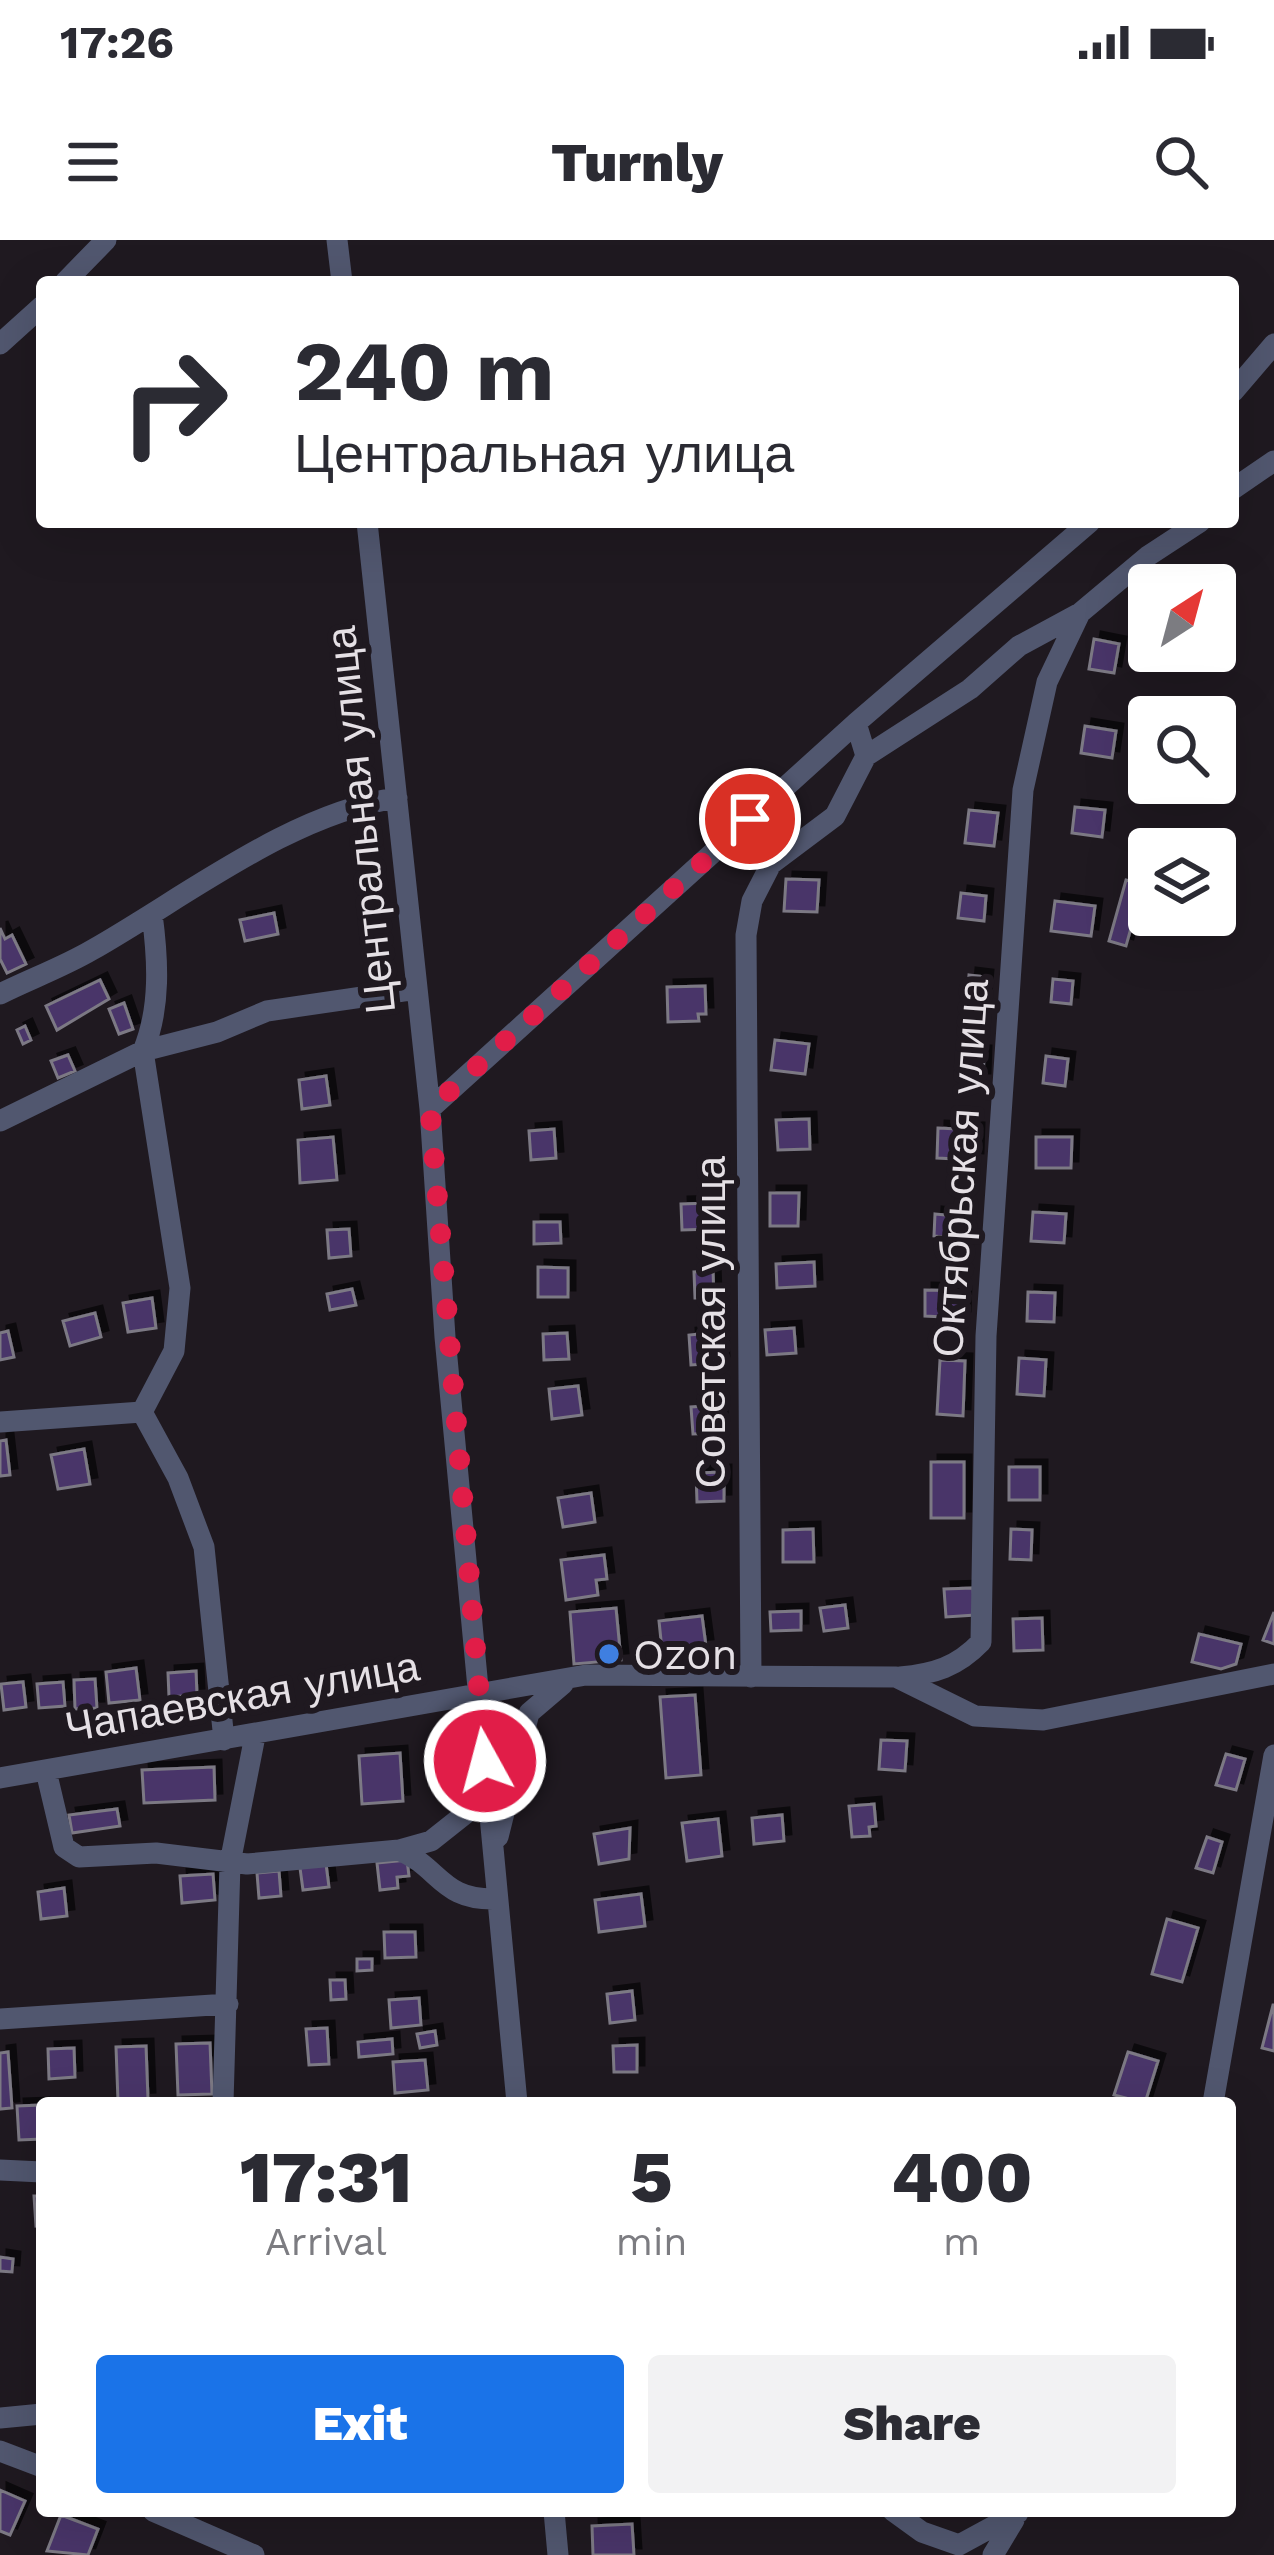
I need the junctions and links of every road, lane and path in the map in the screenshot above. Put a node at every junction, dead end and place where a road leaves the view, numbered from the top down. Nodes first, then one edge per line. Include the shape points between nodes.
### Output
1 (106, 240) edge
2 (338, 240) edge
3 (71, 276) edge
4 (341, 276) edge
5 (36, 311) edge
6 (0, 343) edge
7 (1274, 344) edge
8 (1239, 385) edge
9 (1274, 461) edge
10 (1239, 485) edge
11 (368, 528) edge
12 (1083, 528) edge
13 (1191, 528) edge
14 (1080, 613) junction
15 (856, 723) junction
16 (866, 756) junction
17 (397, 798) junction
18 (152, 914) junction
19 (417, 989) junction
20 (0, 994) edge
21 (143, 1051) junction
22 (430, 1109) junction
23 (0, 1121) edge
24 (142, 1412) junction
25 (0, 1422) edge
26 (1274, 1674) edge
27 (586, 1675) junction
28 (751, 1677) junction
29 (896, 1677) junction
30 (477, 1693) junction
31 (255, 1736) junction
32 (224, 1740) junction
33 (1274, 1755) edge
34 (46, 1771) junction
35 (0, 1778) edge
36 (489, 1795) junction
37 (495, 1849) junction
38 (399, 1850) junction
39 (1265, 1859) edge
40 (230, 1863) junction
41 (497, 1899) junction
42 (228, 2004) junction
43 (0, 2019) edge
44 (223, 2097) edge
45 (516, 2097) edge
46 (1214, 2097) edge
47 (0, 2170) edge
48 (36, 2172) edge
49 (36, 2415) edge
50 (0, 2418) edge
51 (0, 2451) edge
52 (36, 2466) edge
53 (167, 2517) edge
54 (555, 2517) edge
55 (901, 2517) edge
56 (1012, 2517) edge
57 (1016, 2517) edge
58 (963, 2550) edge
59 (254, 2555) edge
60 (558, 2555) edge
61 (993, 2555) edge

1 - 3 street
2 - 4 street
5 - 6 street
7 - 8 street
9 - 10 street
11 - 17 street, Центральная улица
12 - 15 street
13 - 14 street
14 - 16 street via 1019,646 970,689
14 - 29 street, Октябрьская улица via 1047,682 1023,790 986,1336 981,1642 963,1661 930,1675
15 - 16 street
15 - 22 street
16 - 28 street, Советская улица via 835,816 771,864 752,901
17 - 18 street via 312,824
17 - 19 street, Центральная улица
18 - 20 street
18 - 21 street via 158,954
19 - 21 street via 267,1011
19 - 22 street, Центральная улица
21 - 23 street
21 - 24 street via 180,1288 174,1351
22 - 30 street, Центральная улица
24 - 25 street
24 - 32 street via 204,1547
26 - 29 street, Чапаевская улица via 1043,1720 975,1715
27 - 28 street, Чапаевская улица
27 - 30 street, Чапаевская улица
27 - 37 street via 557,1687 529,1713
28 - 29 street, Чапаевская улица
30 - 31 street, Чапаевская улица
30 - 36 street, Центральная улица
31 - 32 street, Чапаевская улица
31 - 40 street
32 - 34 street, Чапаевская улица
33 - 39 street
34 - 35 street, Чапаевская улица
34 - 40 street via 64,1847 79,1857 156,1853
36 - 37 street, Центральная улица
36 - 38 street via 431,1840
37 - 41 street, Центральная улица
38 - 40 street
38 - 41 street via 454,1893
39 - 46 street
40 - 42 street
41 - 45 street, Центральная улица
42 - 43 street
42 - 44 street
47 - 48 street
49 - 50 street
51 - 52 street
53 - 59 street
54 - 60 street
55 - 58 street
56 - 58 street
57 - 61 street

